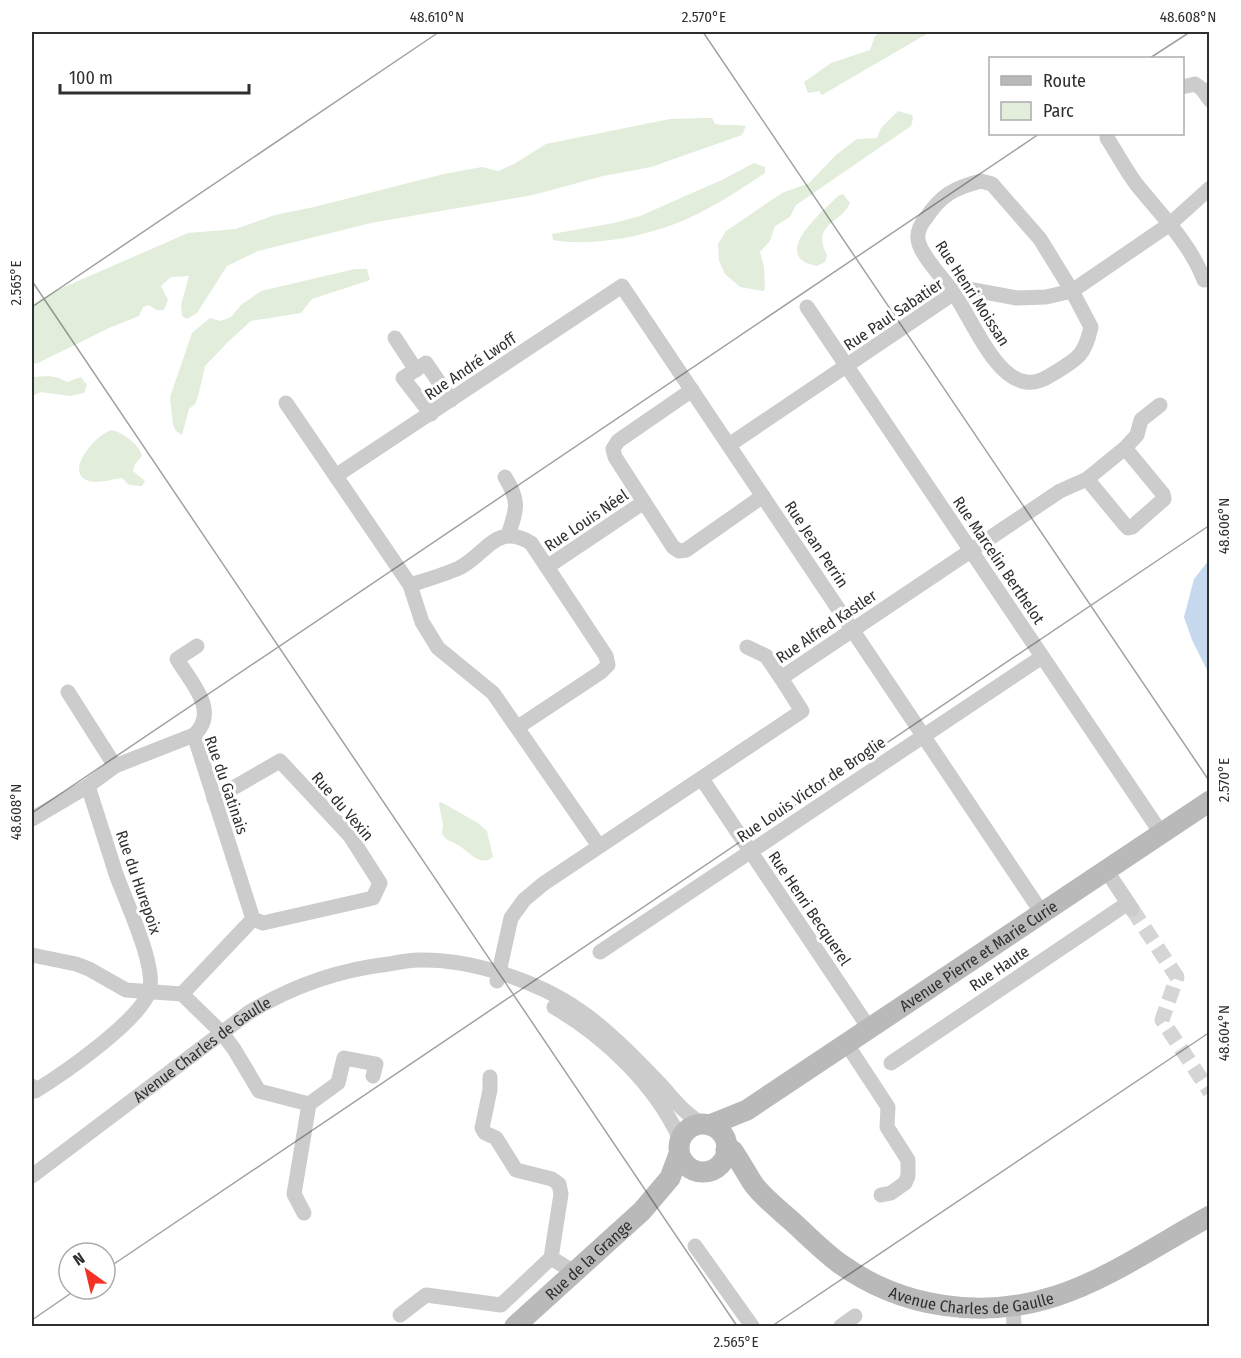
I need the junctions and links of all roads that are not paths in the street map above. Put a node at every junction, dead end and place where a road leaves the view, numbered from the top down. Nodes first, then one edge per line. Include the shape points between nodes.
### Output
1 (1184, 87) edge
2 (1209, 100) edge
3 (1107, 135) edge
4 (1209, 188) edge
5 (1170, 224) junction
6 (1204, 279) dead end
7 (622, 286) joint
8 (1072, 291) junction
9 (954, 293) junction
10 (807, 307) dead end
11 (394, 338) dead end
12 (848, 366) junction
13 (416, 370) junction
14 (692, 390) junction
15 (451, 400) junction
16 (286, 403) dead end
17 (1160, 405) dead end
18 (430, 414) junction
19 (729, 445) junction
20 (1125, 448) junction
21 (337, 475) junction
22 (505, 477) dead end
23 (1087, 479) junction
24 (763, 496) junction
25 (644, 502) junction
26 (508, 535) junction
27 (971, 550) junction
28 (547, 567) junction
29 (410, 585) junction
30 (853, 630) junction
31 (198, 646) dead end
32 (747, 647) dead end
33 (1042, 657) junction
34 (781, 678) junction
35 (68, 692) dead end
36 (518, 727) junction
37 (194, 735) junction
38 (923, 736) junction
39 (115, 766) junction
40 (702, 779) junction
41 (88, 786) junction
42 (214, 799) junction
43 (1209, 801) edge
44 (32, 819) edge
45 (1161, 834) junction
46 (599, 846) junction
47 (751, 851) junction
48 (1106, 870) junction
49 (1042, 913) junction
50 (253, 919) junction
51 (600, 952) dead end
52 (32, 955) edge
53 (498, 977) junction
54 (149, 991) junction
55 (182, 994) junction
56 (869, 1028) junction
57 (222, 1033) junction
58 (846, 1043) junction
59 (891, 1063) dead end
60 (373, 1076) dead end
61 (490, 1077) dead end
62 (32, 1086) edge
63 (309, 1104) junction
64 (747, 1110) junction
65 (706, 1124) junction
66 (680, 1146) junction
67 (727, 1148) junction
68 (705, 1171) junction
69 (32, 1176) edge
70 (753, 1184) junction
71 (660, 1191) junction
72 (881, 1195) dead end
73 (304, 1213) dead end
74 (1209, 1216) edge
75 (695, 1246) dead end
76 (551, 1258) junction
77 (574, 1272) junction
78 (400, 1315) dead end
79 (855, 1316) dead end
80 (1013, 1316) edge
81 (515, 1326) edge
82 (752, 1326) edge
83 (841, 1326) edge

1 - 2 street via 1195,84
3 - 5 street via 1136,183
4 - 5 street, Rue Paul Sabatier
5 - 6 street
5 - 8 street, Rue Paul Sabatier
7 - 14 street, Rue Jean Perrin
7 - 15 street, Rue André Lwoff
8 - 9 street, Rue Paul Sabatier via 1017,298 968,289
8 - 9 street, Rue Henri Moissan via 1091,327 1086,347 1071,363 1042,381 1027,382 1012,378 999,366
8 - 9 street, Rue Henri Moissan via 1040,239 1012,205 992,184 981,181 960,186 938,201 921,224 918,239 922,251
9 - 12 street, Rue Paul Sabatier
10 - 12 street, Rue Marcelin Berthelot
11 - 13 street
12 - 19 street, Rue Paul Sabatier
12 - 27 street, Rue Marcelin Berthelot
13 - 15 street via 426,363
13 - 18 street via 403,378
14 - 19 street, Rue Jean Perrin
14 - 25 street via 618,441 614,449 615,457
15 - 18 street, Rue André Lwoff
16 - 21 street
17 - 20 street, Rue Alfred Kastler via 1141,420 1137,435
18 - 21 street, Rue André Lwoff
19 - 24 street, Rue Jean Perrin
20 - 23 street, Rue Alfred Kastler
20 - 23 street via 1164,499 1132,526 1125,525
21 - 29 street
22 - 26 street via 515,494 515,513
23 - 27 street, Rue Alfred Kastler via 1060,491
24 - 25 street via 679,551
24 - 30 street, Rue Jean Perrin
25 - 28 street, Rue Louis Néel
26 - 28 street via 531,543
26 - 29 street via 460,567
27 - 30 street, Rue Alfred Kastler
27 - 33 street, Rue Marcelin Berthelot
28 - 36 street via 606,656 608,665
29 - 36 street via 422,621 438,648 493,693
30 - 34 street, Rue Alfred Kastler
30 - 38 street, Rue Jean Perrin
31 - 37 street via 177,659 205,704 206,716
32 - 34 street via 766,656
33 - 38 street, Rue Louis Victor de Broglie
33 - 45 street, Rue Marcelin Berthelot
34 - 40 street, Rue Alfred Kastler via 802,711
35 - 39 street
36 - 46 street
37 - 39 street, Rue du Gatinais
37 - 42 street, Rue du Gatinais
38 - 47 street, Rue Louis Victor de Broglie
38 - 49 street, Rue Jean Perrin
39 - 41 street, Rue du Gatinais
40 - 46 street, Rue Alfred Kastler
40 - 47 street, Rue Henri Becquerel
41 - 44 street, Rue du Gatinais
41 - 54 street, Rue du Hurepoix via 146,954
42 - 50 street, Rue du Gatinais
42 - 50 street, Rue du Vexin via 280,761 350,836 380,883 373,898 263,923
43 - 45 street, Avenue Pierre et Marie Curie
45 - 48 street, Avenue Pierre et Marie Curie
46 - 53 street, Rue Alfred Kastler via 524,900 511,918
47 - 51 street, Rue Louis Victor de Broglie
47 - 56 street, Rue Henri Becquerel
48 - 49 street, Avenue Pierre et Marie Curie
48 - 59 street, Rue Haute via 1130,906
49 - 56 street, Avenue Pierre et Marie Curie
50 - 55 street
52 - 54 street via 76,964 126,990
53 - 57 street, Avenue Charles de Gaulle via 390,963 350,970 299,986 266,1002
53 - 65 street, Avenue Charles de Gaulle via 522,980 579,1010 634,1058 692,1118
53 - 66 street, Avenue Charles de Gaulle via 547,1002 603,1042 654,1095 669,1116
54 - 55 street
54 - 62 street via 140,1008 99,1046 35,1091
55 - 57 street
56 - 58 street, Avenue Pierre et Marie Curie
57 - 63 street via 259,1091
57 - 69 street, Avenue Charles de Gaulle
58 - 64 street, Avenue Pierre et Marie Curie
58 - 72 street via 888,1107 887,1127 908,1160 905,1183
60 - 63 street via 376,1064 344,1058 338,1083
61 - 76 street via 482,1121 485,1133 496,1138 516,1170 559,1184 561,1194
63 - 73 street via 294,1194
64 - 65 street, Avenue Pierre et Marie Curie
64 - 67 street, Avenue Pierre et Marie Curie
65 - 66 street via 689,1128
65 - 67 street via 722,1132
66 - 68 street via 687,1166
66 - 71 street, Rue de la Grange via 670,1178
67 - 68 street via 721,1163
67 - 70 street, Avenue Charles de Gaulle via 734,1151
68 - 70 street, Avenue Charles de Gaulle via 729,1173
68 - 71 street, Rue de la Grange
70 - 80 street, Avenue Charles de Gaulle via 828,1254 884,1288 937,1305
71 - 77 street, Rue de la Grange
74 - 80 street, Avenue Charles de Gaulle via 1076,1289 1036,1302
75 - 82 street
76 - 77 street
76 - 78 street via 501,1305 426,1295
77 - 81 street, Rue de la Grange
79 - 83 street

